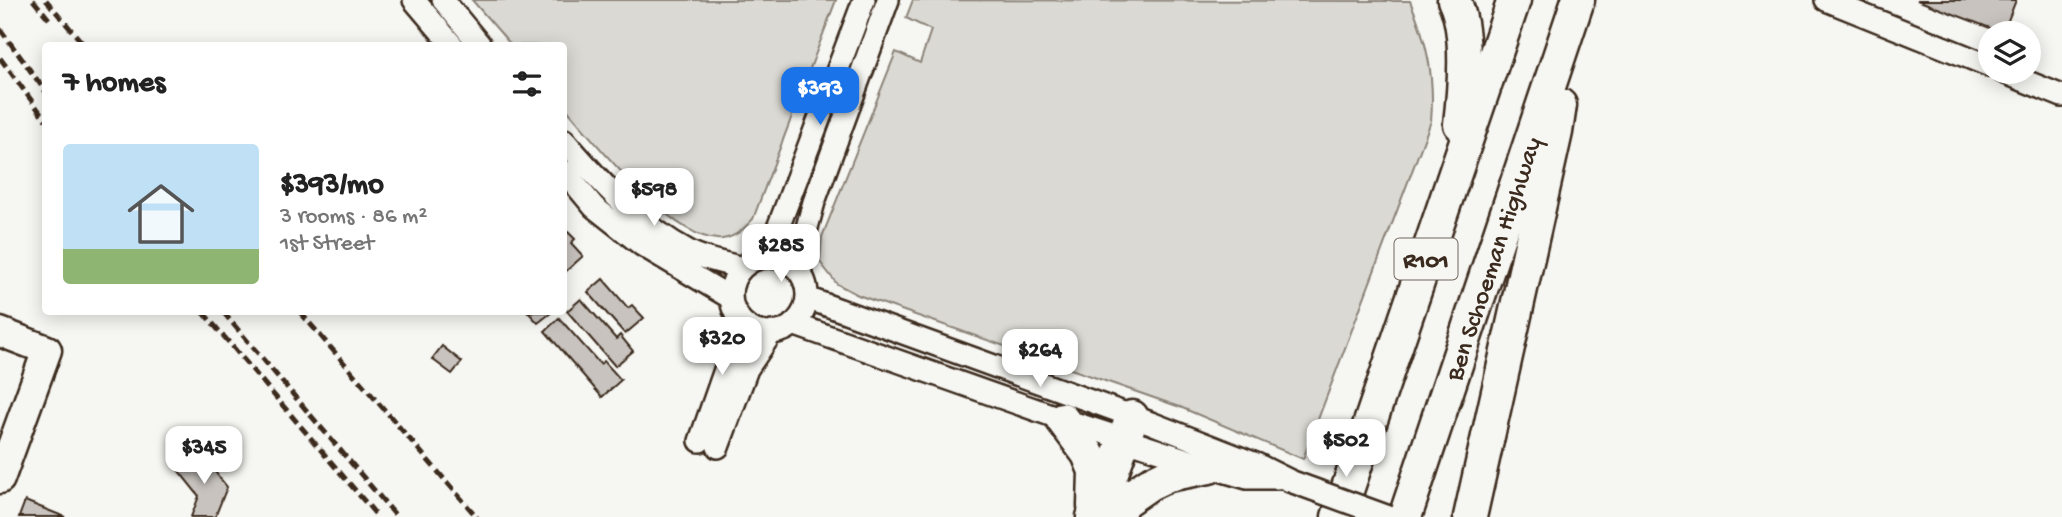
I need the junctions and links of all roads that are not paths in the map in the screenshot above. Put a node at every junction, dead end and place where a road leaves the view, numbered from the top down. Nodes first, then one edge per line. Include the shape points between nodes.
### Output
1 (414, 0) edge
2 (443, 0) edge
3 (864, 0) edge
4 (888, 0) edge
5 (1454, 0) edge
6 (1514, 0) edge
7 (1826, 0) edge
8 (1575, 8) edge
9 (450, 42) edge
10 (478, 42) edge
11 (1978, 61) edge
12 (2032, 84) edge
13 (2062, 96) edge
14 (567, 144) edge
15 (567, 175) edge
16 (1452, 181) junction
17 (767, 257) junction
18 (743, 268) junction
19 (796, 268) junction
20 (807, 299) junction
21 (734, 306) junction
22 (793, 324) junction
23 (0, 332) edge
24 (772, 332) junction
25 (1062, 419) junction
26 (1137, 431) junction
27 (1209, 467) junction
28 (0, 479) edge
29 (1286, 480) junction
30 (1107, 513) edge
31 (1338, 516) edge
32 (1389, 517) edge
33 (1405, 517) edge
34 (1470, 517) edge

1 - 9 street
2 - 10 street
3 - 17 street
4 - 19 street via 814,202
5 - 16 main road via 1460,14 1463,52 1462,108
6 - 16 main road, R101
7 - 11 street
8 - 33 main road, Ben Schoeman Highway / R101
8 - 34 main road via 1556,132
12 - 13 street
14 - 18 street via 632,212 675,243 692,253
15 - 21 street via 594,207 642,245
16 - 31 main road, R101
17 - 18 street
17 - 19 street
18 - 21 street via 734,282
19 - 20 street via 803,277
20 - 22 street
20 - 26 street
21 - 24 street via 749,327
21 - 24 street via 733,347 709,444 747,369
22 - 24 street
22 - 25 street
23 - 28 main road via 47,350
25 - 26 street
25 - 30 main road via 1088,454
26 - 27 street
26 - 29 street via 1264,467
26 - 30 main road
27 - 29 street via 1247,478
27 - 30 main road via 1168,475
29 - 32 street, bridge

